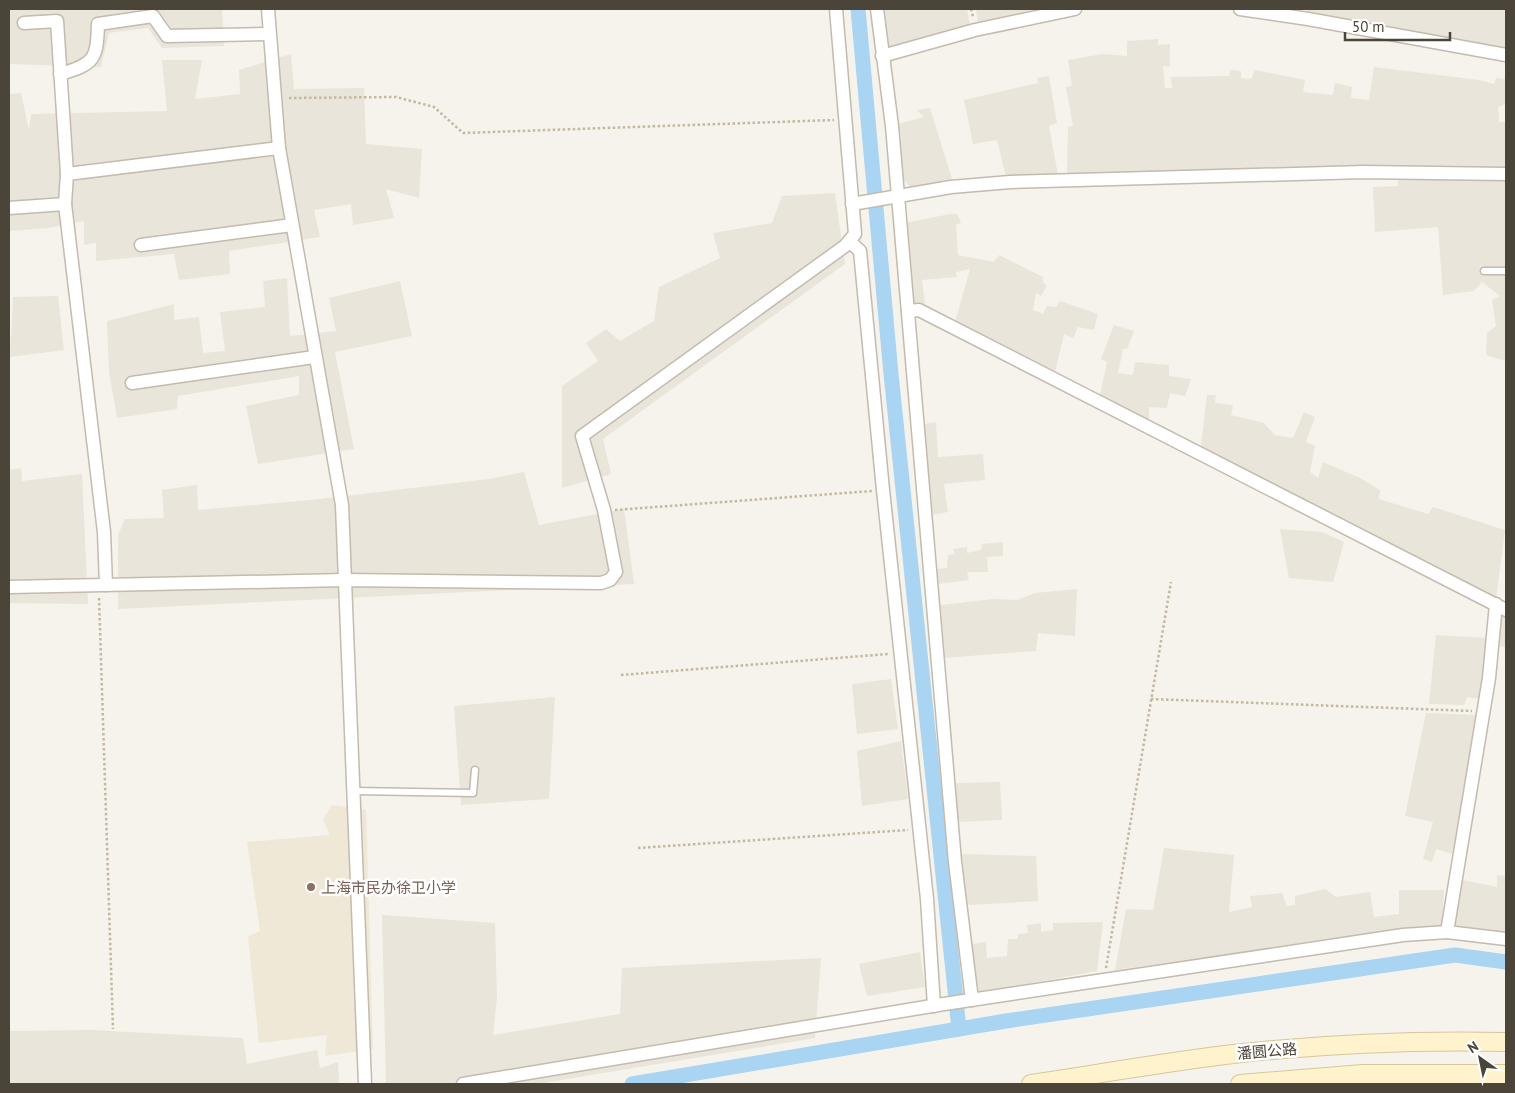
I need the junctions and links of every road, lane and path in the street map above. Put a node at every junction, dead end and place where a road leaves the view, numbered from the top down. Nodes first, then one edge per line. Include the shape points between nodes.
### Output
1 (268, 9) edge
2 (836, 9) edge
3 (877, 9) edge
4 (1075, 9) edge
5 (1240, 9) edge
6 (24, 23) dead end
7 (269, 34) junction
8 (1506, 55) edge
9 (882, 56) junction
10 (60, 74) junction
11 (275, 98) junction
12 (845, 119) junction
13 (279, 148) junction
14 (67, 174) junction
15 (1506, 174) edge
16 (894, 196) junction
17 (856, 203) junction
18 (65, 204) junction
19 (9, 208) edge
20 (292, 225) junction
21 (849, 241) junction
22 (140, 245) dead end
23 (1484, 271) dead end
24 (1506, 271) edge
25 (908, 311) junction
26 (314, 357) junction
27 (132, 383) dead end
28 (883, 490) junction
29 (604, 510) junction
30 (345, 580) junction
31 (1171, 582) dead end
32 (102, 585) junction
33 (9, 587) edge
34 (1501, 607) edge
35 (900, 653) junction
36 (621, 675) dead end
37 (1151, 699) junction
38 (1483, 711) junction
39 (475, 770) dead end
40 (354, 791) junction
41 (919, 829) junction
42 (638, 848) dead end
43 (1447, 932) junction
44 (1506, 939) edge
45 (1104, 980) junction
46 (970, 1001) junction
47 (939, 1005) junction
48 (113, 1029) dead end
49 (1506, 1042) edge
50 (1506, 1074) edge
51 (366, 1084) edge
52 (463, 1084) edge
53 (1031, 1084) edge
54 (1240, 1084) edge

1 - 7 street
2 - 12 street
3 - 9 street
4 - 9 street via 975,30
5 - 8 street
6 - 10 street via 57,21
7 - 10 street via 167,36 153,16 98,24 97,51 89,62
7 - 11 street
9 - 16 street via 892,126
10 - 14 street
11 - 12 path via 396,97 434,107 463,133
11 - 13 street
12 - 17 street
13 - 14 street
13 - 20 street
14 - 18 street
15 - 16 street via 1363,172 1010,182
16 - 17 street
16 - 25 street
17 - 21 street via 855,234
18 - 19 street
18 - 32 street via 104,532
20 - 22 street
20 - 26 street
21 - 28 street via 860,251
21 - 29 street via 582,436
23 - 24 lane
25 - 34 street via 920,310
25 - 46 street via 955,862
26 - 27 street
26 - 30 street via 342,506
28 - 29 path
28 - 35 street
29 - 30 street via 616,572 610,580 601,583
30 - 32 street
30 - 40 street
31 - 37 path
32 - 33 street
32 - 48 path
34 - 38 street
35 - 36 path
35 - 41 street
37 - 38 path
37 - 45 path
38 - 43 street
39 - 40 lane via 473,793
40 - 51 street
41 - 42 path
41 - 47 street
43 - 44 street
43 - 45 street via 1402,935
45 - 46 street
46 - 47 street
47 - 52 street
49 - 53 main road, 潘圆公路 via 1334,1045 1233,1055
50 - 54 main road, 潘圆公路 via 1363,1074

